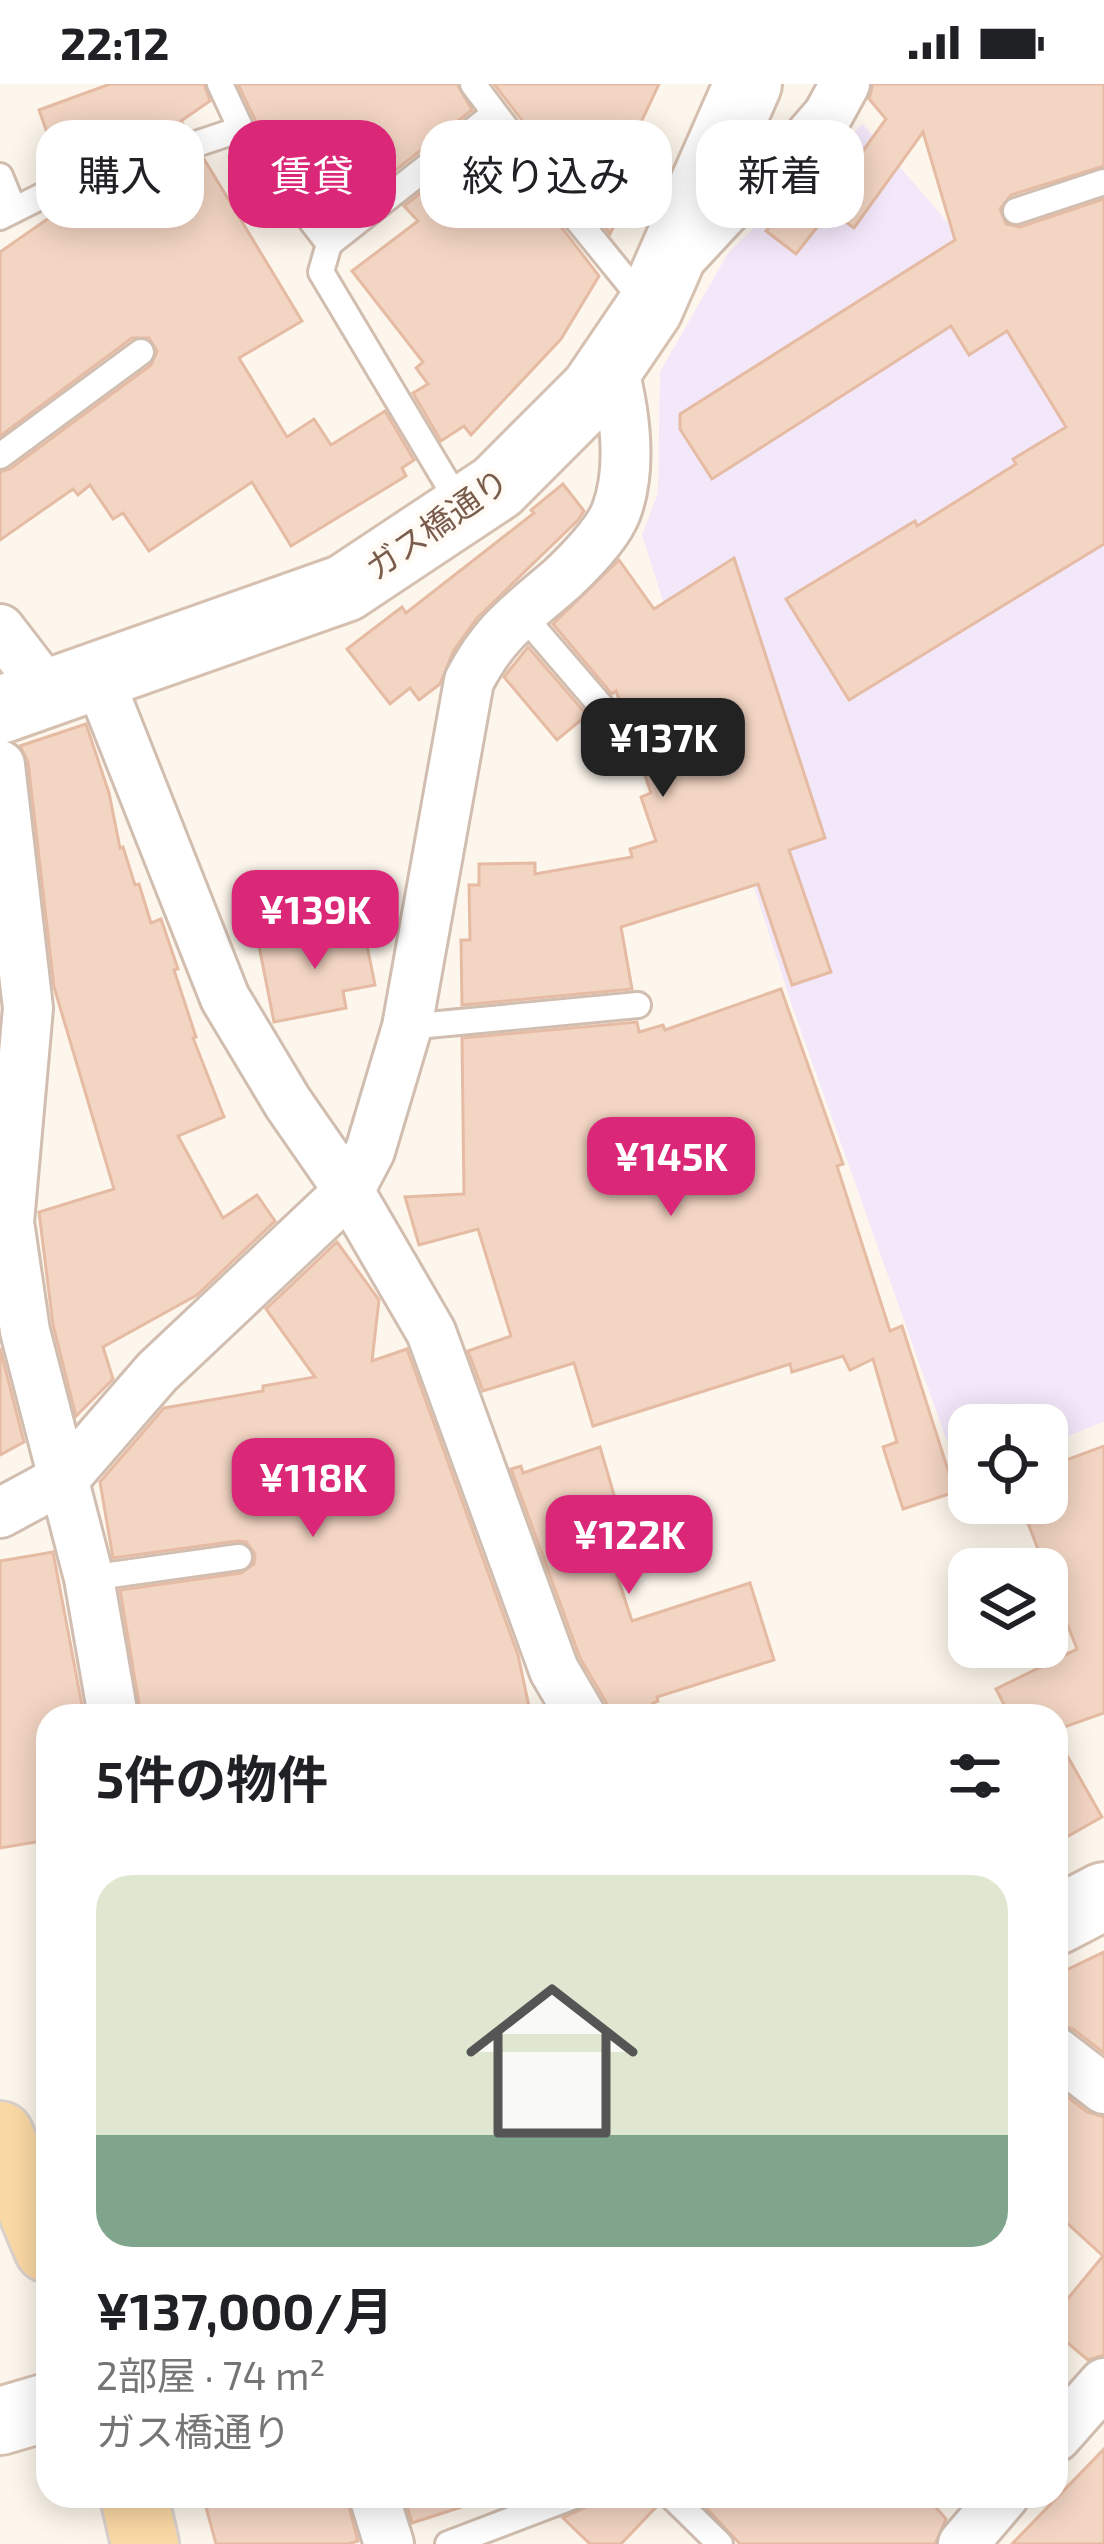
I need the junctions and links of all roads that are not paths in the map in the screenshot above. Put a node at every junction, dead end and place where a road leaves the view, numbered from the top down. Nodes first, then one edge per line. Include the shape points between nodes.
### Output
1 (220, 84) edge
2 (473, 84) edge
3 (748, 84) edge
4 (844, 84) edge
5 (494, 114) junction
6 (237, 120) edge
7 (228, 133) edge
8 (0, 176) edge
9 (1096, 176) edge
10 (1016, 211) dead end
11 (7, 214) edge
12 (317, 228) edge
13 (329, 244) junction
14 (658, 291) junction
15 (141, 352) dead end
16 (613, 363) junction
17 (0, 456) edge
18 (463, 510) junction
19 (521, 613) junction
20 (0, 629) edge
21 (49, 694) edge
22 (608, 714) dead end
23 (0, 765) edge
24 (638, 1005) dead end
25 (407, 1027) junction
26 (349, 1191) junction
27 (65, 1478) junction
28 (0, 1513) edge
29 (239, 1557) dead end
30 (89, 1578) junction
31 (111, 1704) edge
32 (574, 1704) edge
33 (1104, 1896) edge
34 (1068, 1916) edge
35 (1068, 2061) edge
36 (1104, 2089) edge
37 (0, 2134) edge
38 (36, 2220) edge
39 (1104, 2384) edge
40 (36, 2410) edge
41 (0, 2421) edge
42 (1068, 2424) edge
43 (137, 2508) edge
44 (378, 2508) edge
45 (542, 2508) edge
46 (683, 2508) edge
47 (717, 2543) edge
48 (145, 2544) edge
49 (389, 2544) edge
50 (448, 2544) edge

1 - 6 lane
2 - 5 lane
3 - 14 main road, ガス橋通り
4 - 14 street via 797,151 739,196
5 - 13 lane
5 - 14 lane
7 - 11 lane
8 - 11 lane
9 - 10 lane
12 - 13 lane
13 - 18 lane via 321,272
14 - 16 main road, ガス橋通り
15 - 17 lane
16 - 18 main road, ガス橋通り via 497,487
16 - 19 street via 624,474 615,515 568,574
18 - 21 main road, ガス橋通り via 345,589
19 - 22 lane
19 - 25 street via 486,647 469,680
20 - 21 street
21 - 26 street via 288,1103
23 - 27 street via 28,1008 9,1222 25,1331
24 - 25 lane
25 - 26 street via 370,1151
26 - 27 street via 157,1372
26 - 32 street via 430,1332 554,1670
27 - 28 street
27 - 30 street
29 - 30 lane
30 - 31 street
33 - 34 main road
35 - 36 street
37 - 38 main road
39 - 42 street
40 - 41 main road
43 - 48 main road
44 - 49 street
45 - 50 lane
46 - 47 lane

